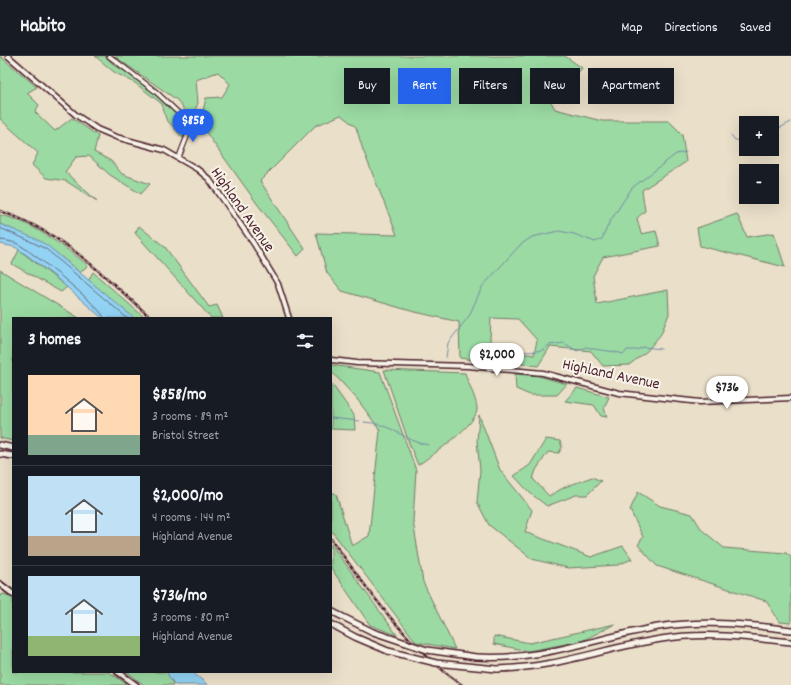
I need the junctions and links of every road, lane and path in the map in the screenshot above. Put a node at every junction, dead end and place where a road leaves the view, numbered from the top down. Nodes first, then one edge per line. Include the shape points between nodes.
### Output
1 (8, 56) edge
2 (109, 56) edge
3 (179, 157) junction
4 (289, 317) edge
5 (332, 360) edge
6 (791, 398) edge
7 (0, 446) edge
8 (12, 448) edge
9 (0, 454) edge
10 (0, 457) edge
11 (12, 458) edge
12 (12, 458) edge
13 (0, 584) edge
14 (12, 593) edge
15 (332, 612) edge
16 (332, 625) edge
17 (790, 630) edge
18 (791, 642) edge
19 (119, 673) edge
20 (136, 685) edge

1 - 3 main road, Highland Avenue via 76,115 97,129
2 - 3 street via 155,91 181,114 189,125
3 - 4 main road, Highland Avenue via 209,179 254,244 278,284
5 - 6 main road, Highland Avenue via 468,366 543,373 619,393 700,402
7 - 8 highway
9 - 11 highway
10 - 12 highway
13 - 14 main road
15 - 17 highway, bridge via 373,632 421,648 476,657 543,654 672,625 720,623
16 - 18 highway, bridge via 388,651 436,663 496,669 557,663 674,637 720,635
19 - 20 main road

